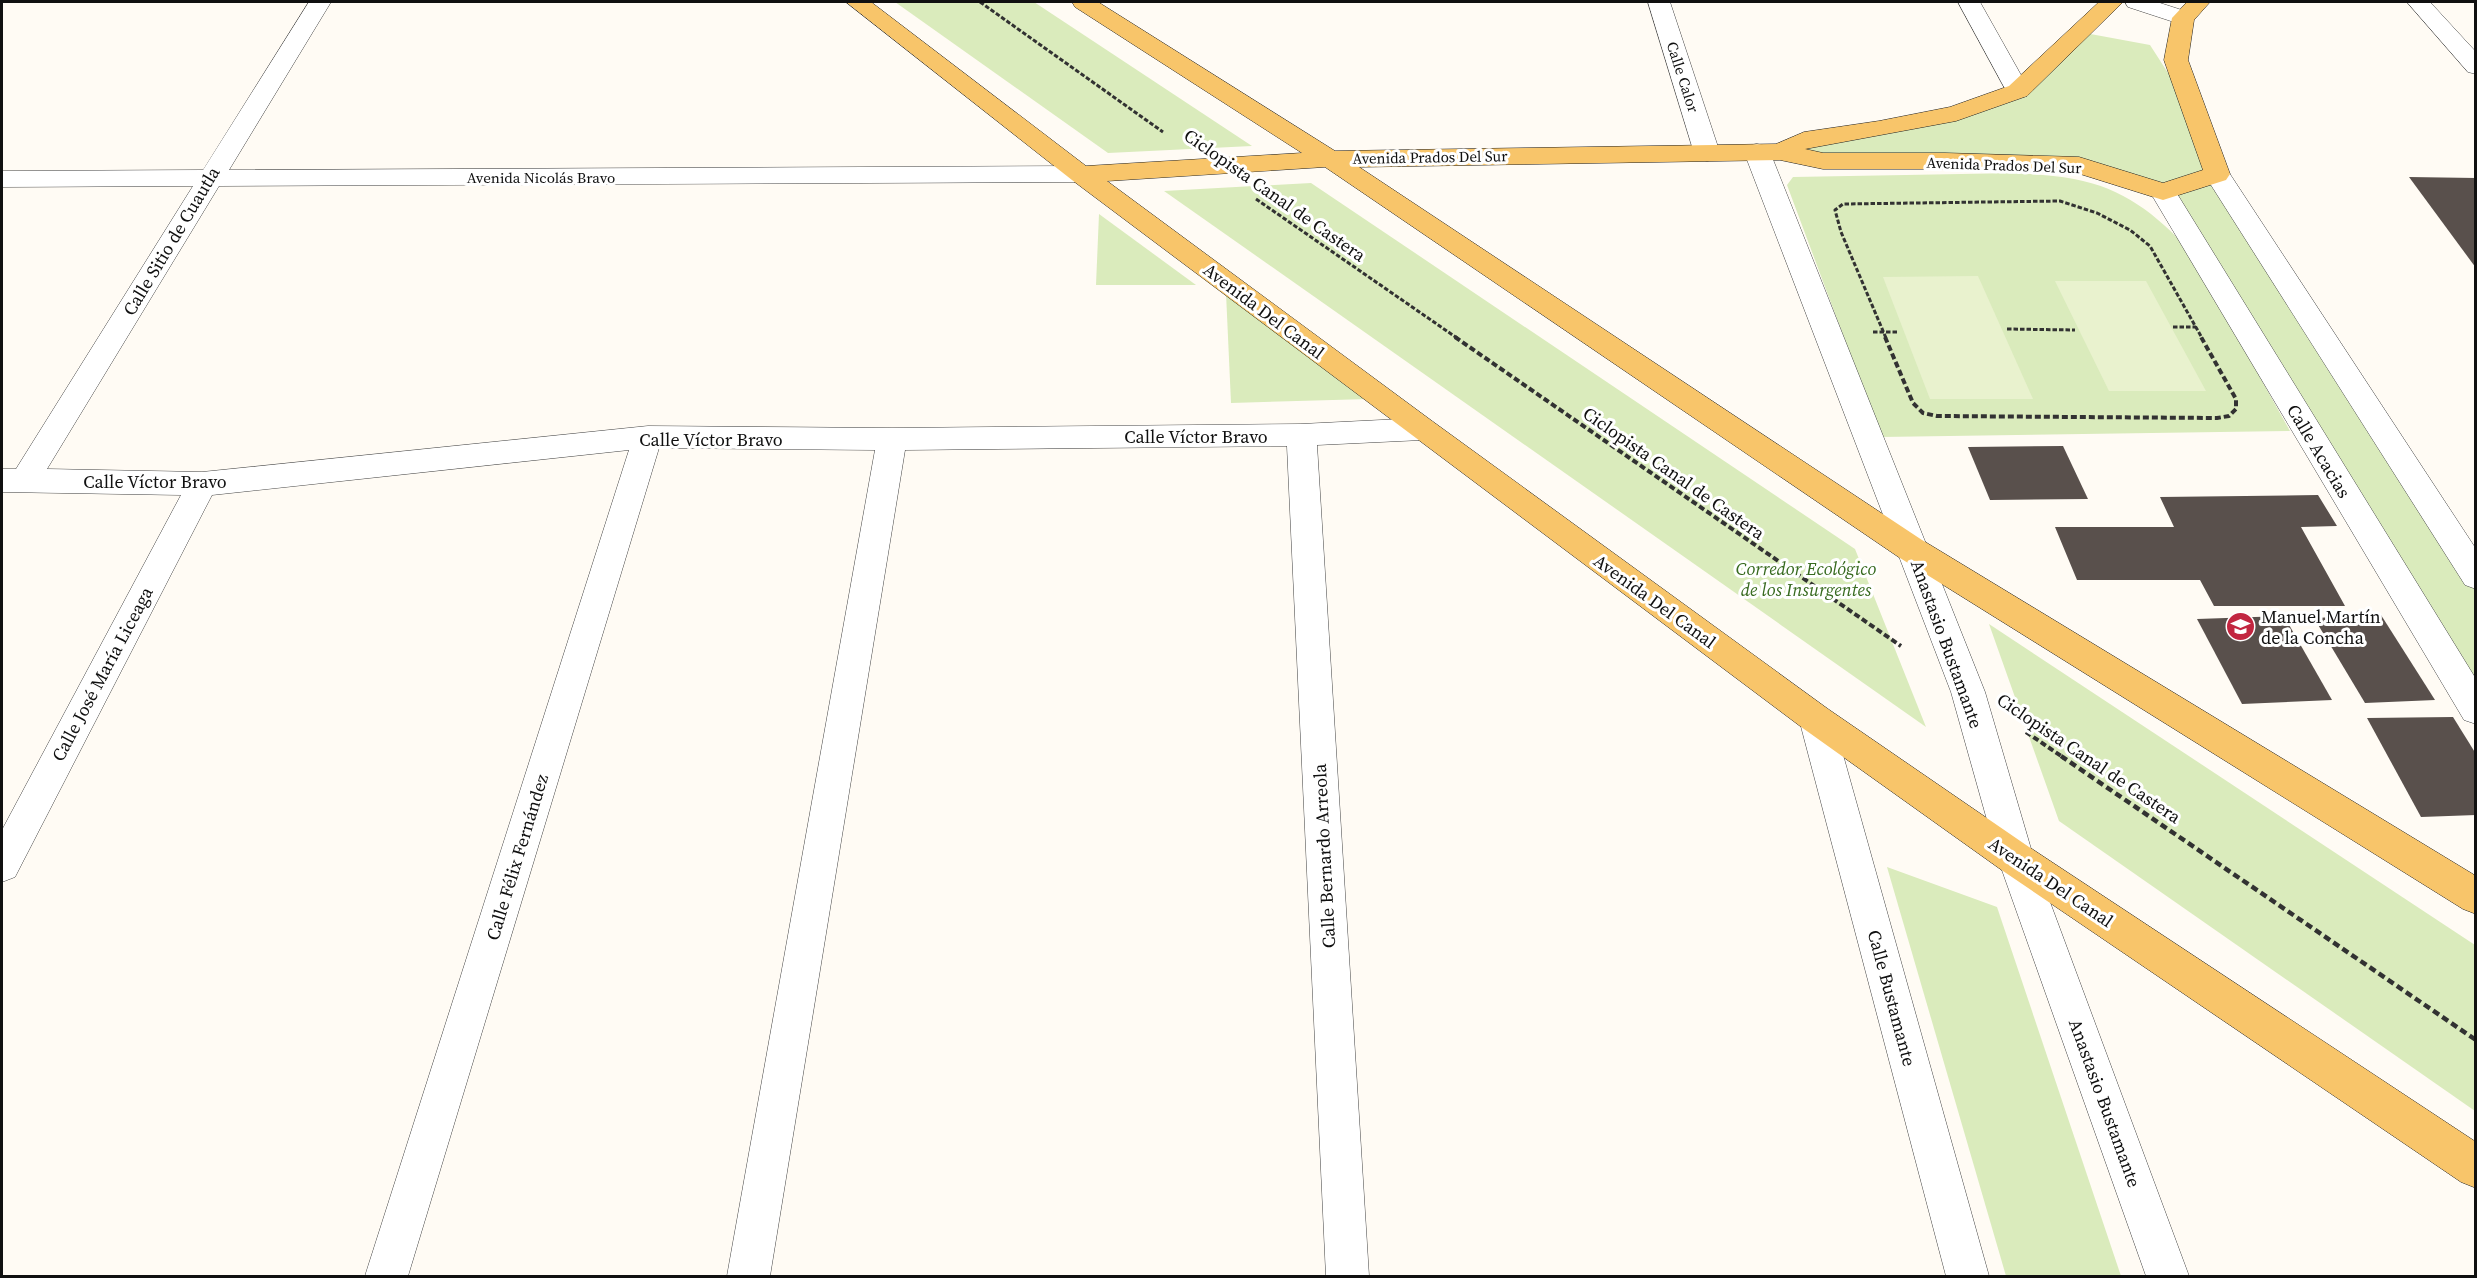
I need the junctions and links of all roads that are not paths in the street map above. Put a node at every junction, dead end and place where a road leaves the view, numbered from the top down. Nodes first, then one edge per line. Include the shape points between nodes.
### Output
1 (320, 2) edge
2 (857, 2) edge
3 (1083, 2) edge
4 (1659, 2) edge
5 (1970, 2) edge
6 (2112, 2) edge
7 (2136, 2) edge
8 (2418, 2) edge
9 (2191, 10) edge
10 (2475, 67) edge
11 (2018, 91) junction
12 (1768, 152) junction
13 (1707, 153) junction
14 (1330, 159) junction
15 (1081, 174) junction
16 (2217, 174) junction
17 (2, 179) edge
18 (208, 179) junction
19 (2163, 192) junction
20 (1422, 429) junction
21 (1301, 435) junction
22 (648, 437) junction
23 (892, 439) junction
24 (13, 481) edge
25 (202, 484) junction
26 (1911, 549) junction
27 (2475, 576) edge
28 (2475, 710) edge
29 (1816, 719) junction
30 (2016, 860) junction
31 (2, 865) edge
32 (2475, 897) edge
33 (2475, 1167) edge
34 (387, 1276) edge
35 (749, 1276) edge
36 (1348, 1276) edge
37 (1968, 1276) edge
38 (2168, 1276) edge

1 - 18 street, Calle Sitio de Cuautla
2 - 15 main road, Avenida Del Canal
3 - 14 main road
4 - 13 street, Calle Calor
5 - 11 street
6 - 11 main road, Avenida Prados Del Sur
7 - 9 street
8 - 10 street
9 - 16 main road via 2176,60
11 - 12 main road, Avenida Prados Del Sur via 1956,113 1804,140
12 - 13 main road, Avenida Prados Del Sur
12 - 19 main road, Avenida Prados Del Sur via 1823,162 2079,165
12 - 26 street, Anastasio Bustamante
13 - 14 main road, Avenida Prados Del Sur
14 - 15 main road, Avenida Prados Del Sur
14 - 26 main road
15 - 18 street, Avenida Nicolás Bravo
15 - 20 main road, Avenida Del Canal
16 - 19 main road
16 - 27 street
17 - 18 street, Avenida Nicolás Bravo
18 - 24 street, Calle Sitio de Cuautla
19 - 28 street, Calle Acacias
20 - 21 street, Calle Víctor Bravo
20 - 29 main road, Avenida Del Canal
21 - 23 street, Calle Víctor Bravo
21 - 36 street, Calle Bernardo Arreola
22 - 23 street, Calle Víctor Bravo
22 - 25 street, Calle Víctor Bravo
22 - 34 street, Calle Félix Fernández
23 - 35 street
24 - 25 street, Calle Víctor Bravo
25 - 31 street, Calle José María Liceaga
26 - 30 street, Anastasio Bustamante via 1968,692
26 - 32 main road
29 - 30 main road, Avenida Del Canal
29 - 37 street, Calle Bustamante
30 - 33 main road, Avenida Del Canal
30 - 38 street, Anastasio Bustamante

